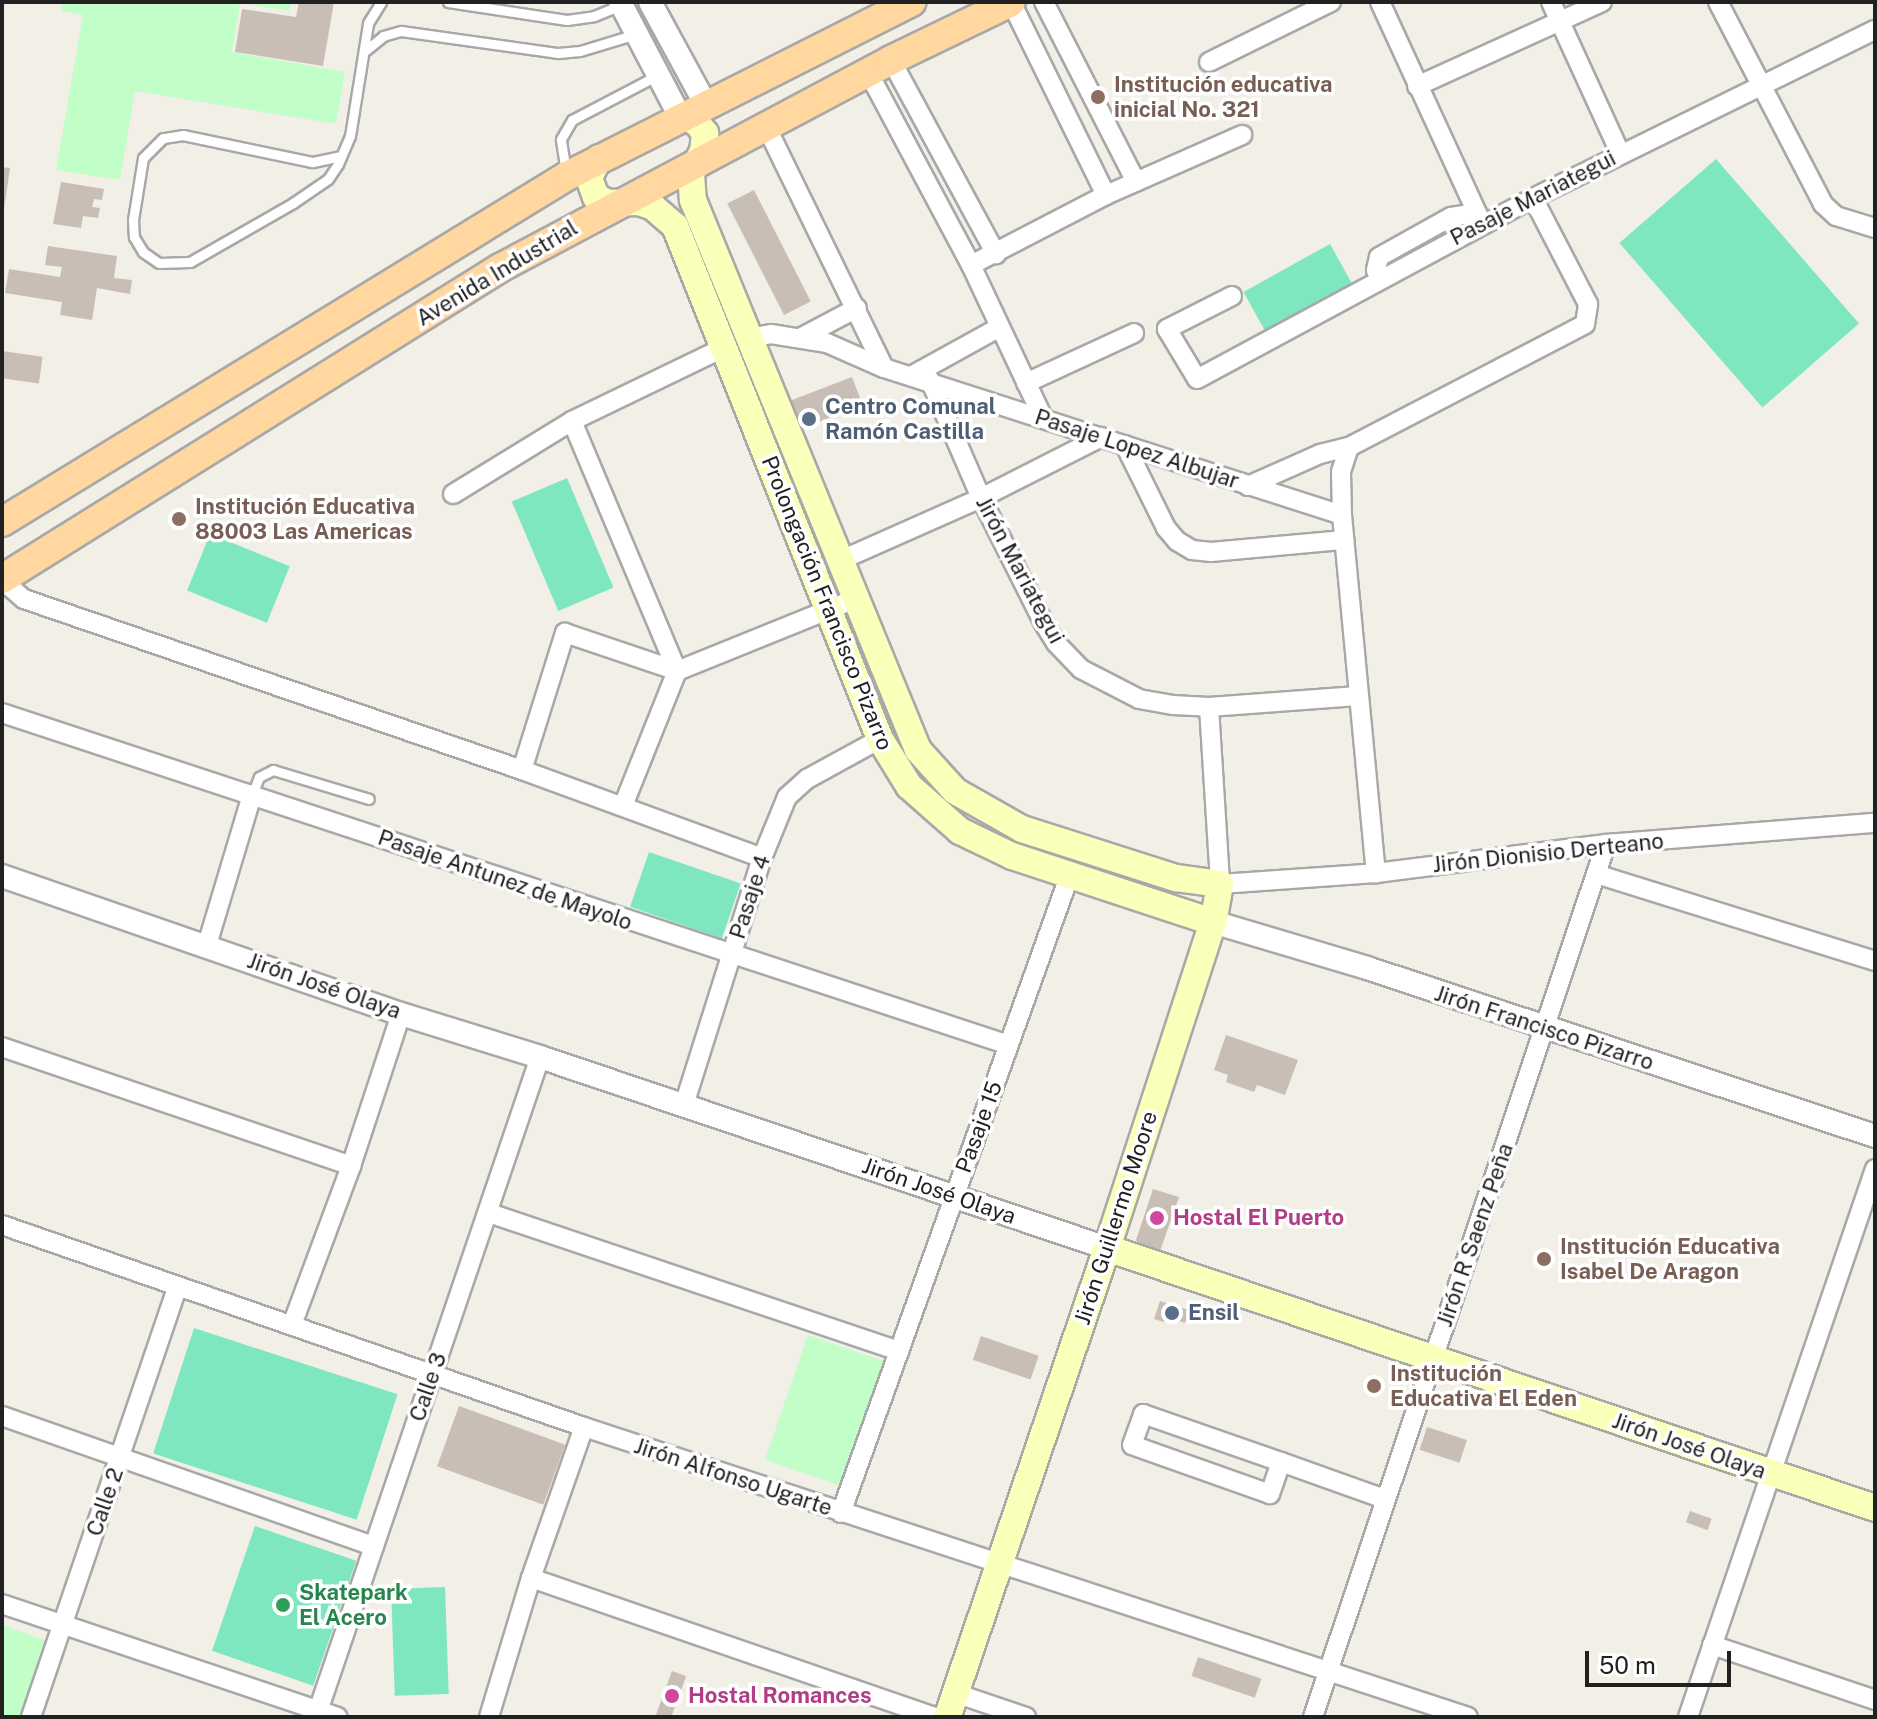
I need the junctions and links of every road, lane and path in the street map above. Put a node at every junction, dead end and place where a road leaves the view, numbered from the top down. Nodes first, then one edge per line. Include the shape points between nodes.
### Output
1 (381, 2) edge
2 (448, 2) edge
3 (650, 2) edge
4 (911, 2) edge
5 (1011, 2) edge
6 (1044, 2) edge
7 (1331, 2) edge
8 (1380, 2) edge
9 (1551, 2) edge
10 (1602, 2) edge
11 (1718, 2) edge
12 (621, 4) edge
13 (1560, 20) junction
14 (1875, 30) edge
15 (637, 34) junction
16 (366, 50) junction
17 (1209, 62) dead end
18 (880, 66) junction
19 (658, 75) junction
20 (1417, 86) junction
21 (1760, 88) junction
22 (706, 105) junction
23 (680, 117) junction
24 (766, 126) junction
25 (1242, 135) dead end
26 (1620, 153) junction
27 (341, 156) junction
28 (599, 158) junction
29 (696, 162) junction
30 (567, 176) junction
31 (1136, 182) junction
32 (1106, 195) junction
33 (1533, 198) junction
34 (616, 204) junction
35 (1480, 219) junction
36 (1875, 228) edge
37 (996, 254) junction
38 (971, 265) junction
39 (1232, 296) dead end
40 (857, 308) junction
41 (1000, 327) junction
42 (1134, 333) dead end
43 (802, 337) junction
44 (737, 343) junction
45 (884, 368) junction
46 (922, 378) junction
47 (1026, 383) junction
48 (1043, 418) junction
49 (572, 421) junction
50 (1101, 437) junction
51 (1125, 445) junction
52 (1349, 447) junction
53 (1248, 486) junction
54 (453, 494) dead end
55 (981, 498) junction
56 (1342, 515) junction
57 (2, 522) edge
58 (1344, 540) junction
59 (839, 561) junction
60 (2, 579) edge
61 (855, 599) junction
62 (828, 609) junction
63 (677, 671) junction
64 (1358, 696) junction
65 (1209, 707) junction
66 (2, 713) edge
67 (880, 739) junction
68 (522, 770) junction
69 (252, 795) junction
70 (369, 799) dead end
71 (623, 806) junction
72 (1875, 823) edge
73 (1606, 844) junction
74 (762, 858) junction
75 (1376, 873) junction
76 (1596, 874) junction
77 (2, 876) edge
78 (1069, 877) junction
79 (1220, 884) junction
80 (1213, 922) junction
81 (207, 945) junction
82 (732, 956) junction
83 (1875, 961) edge
84 (401, 1014) junction
85 (1547, 1030) junction
86 (1009, 1045) junction
87 (2, 1047) edge
88 (540, 1057) junction
89 (684, 1105) junction
90 (1875, 1136) edge
91 (351, 1166) junction
92 (1875, 1169) edge
93 (954, 1196) junction
94 (489, 1213) junction
95 (2, 1225) edge
96 (1107, 1248) junction
97 (178, 1286) junction
98 (292, 1325) junction
99 (899, 1351) junction
100 (1433, 1358) junction
101 (432, 1374) junction
102 (2, 1416) edge
103 (584, 1427) junction
104 (120, 1458) junction
105 (1281, 1462) junction
106 (1768, 1473) junction
107 (1385, 1499) junction
108 (1875, 1508) edge
109 (841, 1513) junction
110 (374, 1546) junction
111 (999, 1566) junction
112 (531, 1578) junction
113 (2, 1604) edge
114 (63, 1626) junction
115 (1712, 1645) junction
116 (1330, 1669) junction
117 (1875, 1700) edge
118 (951, 1705) edge
119 (318, 1714) edge
120 (31, 1717) edge
121 (337, 1717) edge
122 (489, 1717) edge
123 (935, 1717) edge
124 (1026, 1717) edge
125 (1313, 1717) edge
126 (1468, 1717) edge
127 (1688, 1717) edge

1 - 16 lane via 368,23
2 - 12 lane via 567,20
3 - 22 street
4 - 22 main road
5 - 18 main road, Avenida Industrial
5 - 32 street
6 - 31 street
7 - 17 street
8 - 20 street
9 - 13 street
10 - 13 street
11 - 21 street
12 - 15 street
13 - 20 street
13 - 26 street
14 - 21 street, Pasaje Mariategui
15 - 16 lane via 558,53 401,31 383,36
15 - 19 street
16 - 27 lane via 354,123
18 - 24 main road, Avenida Industrial
18 - 37 street
18 - 38 street
19 - 23 street
19 - 30 lane via 572,120 561,139
20 - 35 street
21 - 26 street, Pasaje Mariategui
21 - 36 street via 1823,204 1836,216
22 - 23 main road
23 - 28 main road
23 - 29 main road, Prolongación Francisco Pizarro via 695,121 705,133
24 - 29 main road, Avenida Industrial
24 - 40 street
25 - 31 street
26 - 33 street, Pasaje Mariategui
27 - 27 lane via 312,162 183,135 163,138 143,158 134,237 159,263 190,262 320,186
28 - 30 main road
28 - 34 main road via 589,185 602,201
29 - 34 main road, Avenida Industrial
29 - 44 main road, Prolongación Francisco Pizarro via 690,185 693,200
30 - 57 main road
31 - 32 street
32 - 37 street
33 - 35 street, Pasaje Mariategui
33 - 52 street via 1588,304 1585,324
34 - 44 main road, Prolongación Francisco Pizarro via 653,207 675,226
34 - 60 main road, Avenida Industrial via 500,268
35 - 39 street, Pasaje Mariategui via 1197,379 1167,329
37 - 38 street
38 - 41 street
40 - 43 street
40 - 45 street
41 - 46 street
41 - 47 street
42 - 47 street
43 - 44 street, Pasaje Lopez Albujar via 771,334
43 - 45 street, Pasaje Lopez Albujar
44 - 49 street, Pasaje Lopez Albujar
44 - 59 main road, Prolongación Francisco Pizarro
44 - 62 main road, Prolongación Francisco Pizarro
45 - 46 street, Pasaje Lopez Albujar
46 - 48 street, Pasaje Lopez Albujar
46 - 55 street, Jirón Mariategui
47 - 48 street
48 - 50 street, Pasaje Lopez Albujar
49 - 54 street, Pasaje Lopez Albujar
49 - 63 street
50 - 51 street, Pasaje Lopez Albujar
50 - 55 street
51 - 53 street, Pasaje Lopez Albujar
51 - 58 street via 1166,528 1192,550
52 - 53 street
52 - 56 street via 1341,472
53 - 56 street, Pasaje Lopez Albujar
55 - 59 street
55 - 65 street, Jirón Mariategui via 1043,622 1081,669 1139,699
56 - 58 street
58 - 64 street
59 - 61 main road, Prolongación Francisco Pizarro
60 - 68 street via 24,599
61 - 62 street
61 - 79 main road, Prolongación Francisco Pizarro via 918,750 955,791 1022,829 1176,878
62 - 63 street
62 - 67 main road, Prolongación Francisco Pizarro
63 - 68 street via 565,633
63 - 71 street
64 - 65 street, Jirón Mariategui
64 - 75 street
65 - 79 street, Jirón Guillermo Moore
66 - 69 street, Pasaje Antunez de Mayolo
67 - 74 street, Pasaje 4 via 795,786
67 - 78 main road, Prolongación Francisco Pizarro via 909,786 960,831
68 - 71 street
69 - 70 lane via 259,777 273,770
69 - 81 street
69 - 82 street, Pasaje Antunez de Mayolo
71 - 74 street
72 - 73 street, Jirón Dionisio Derteano
73 - 75 street, Jirón Dionisio Derteano
73 - 76 street, Jirón R Saenz Peña
74 - 82 street, Pasaje 4
75 - 79 street, Jirón Dionisio Derteano
76 - 83 street
76 - 85 street, Jirón R Saenz Peña
77 - 81 street, Jirón José Olaya
78 - 80 main road, Prolongación Francisco Pizarro
78 - 86 street, Pasaje 15
79 - 80 main road, Jirón Guillermo Moore
80 - 85 street, Jirón Francisco Pizarro
80 - 96 main road, Jirón Guillermo Moore
81 - 84 street, Jirón José Olaya
82 - 86 street, Pasaje Antunez de Mayolo
82 - 89 street, Pasaje 4
84 - 88 street, Jirón José Olaya
84 - 91 street
85 - 90 street, Jirón Francisco Pizarro
85 - 100 street, Jirón R Saenz Peña
86 - 93 street, Pasaje 15
87 - 91 street
88 - 89 street, Jirón José Olaya
88 - 94 street, Calle 3
89 - 93 street, Jirón José Olaya
91 - 98 street
92 - 106 street
93 - 96 street, Jirón José Olaya
93 - 99 street, Pasaje 15
94 - 99 street
94 - 101 street, Calle 3
95 - 97 street, Jirón Alfonso Ugarte
96 - 100 main road, Jirón José Olaya
96 - 111 main road, Jirón Guillermo Moore
97 - 98 street, Jirón Alfonso Ugarte
97 - 104 street, Calle 2
98 - 101 street, Jirón Alfonso Ugarte
99 - 109 street, Pasaje 15
100 - 106 main road, Jirón José Olaya
100 - 107 street, Jirón R Saenz Peña
101 - 103 street, Jirón Alfonso Ugarte
101 - 110 street, Calle 3
102 - 104 street
103 - 109 street, Jirón Alfonso Ugarte
103 - 112 street
104 - 110 street
104 - 114 street, Calle 2
105 - 105 street via 1270,1494 1132,1445 1143,1414
105 - 107 street
106 - 108 main road, Jirón José Olaya
106 - 115 street
107 - 116 street, Jirón R Saenz Peña
109 - 111 street, Jirón Alfonso Ugarte
110 - 119 street, Calle 3
111 - 116 street, Jirón Alfonso Ugarte
111 - 118 main road, Jirón Guillermo Moore
112 - 122 street
112 - 123 street
113 - 114 street
114 - 119 street
114 - 120 street, Calle 2
115 - 117 street
115 - 127 street
116 - 125 street, Jirón R Saenz Peña
116 - 126 street, Jirón Alfonso Ugarte
118 - 124 street
119 - 121 street

